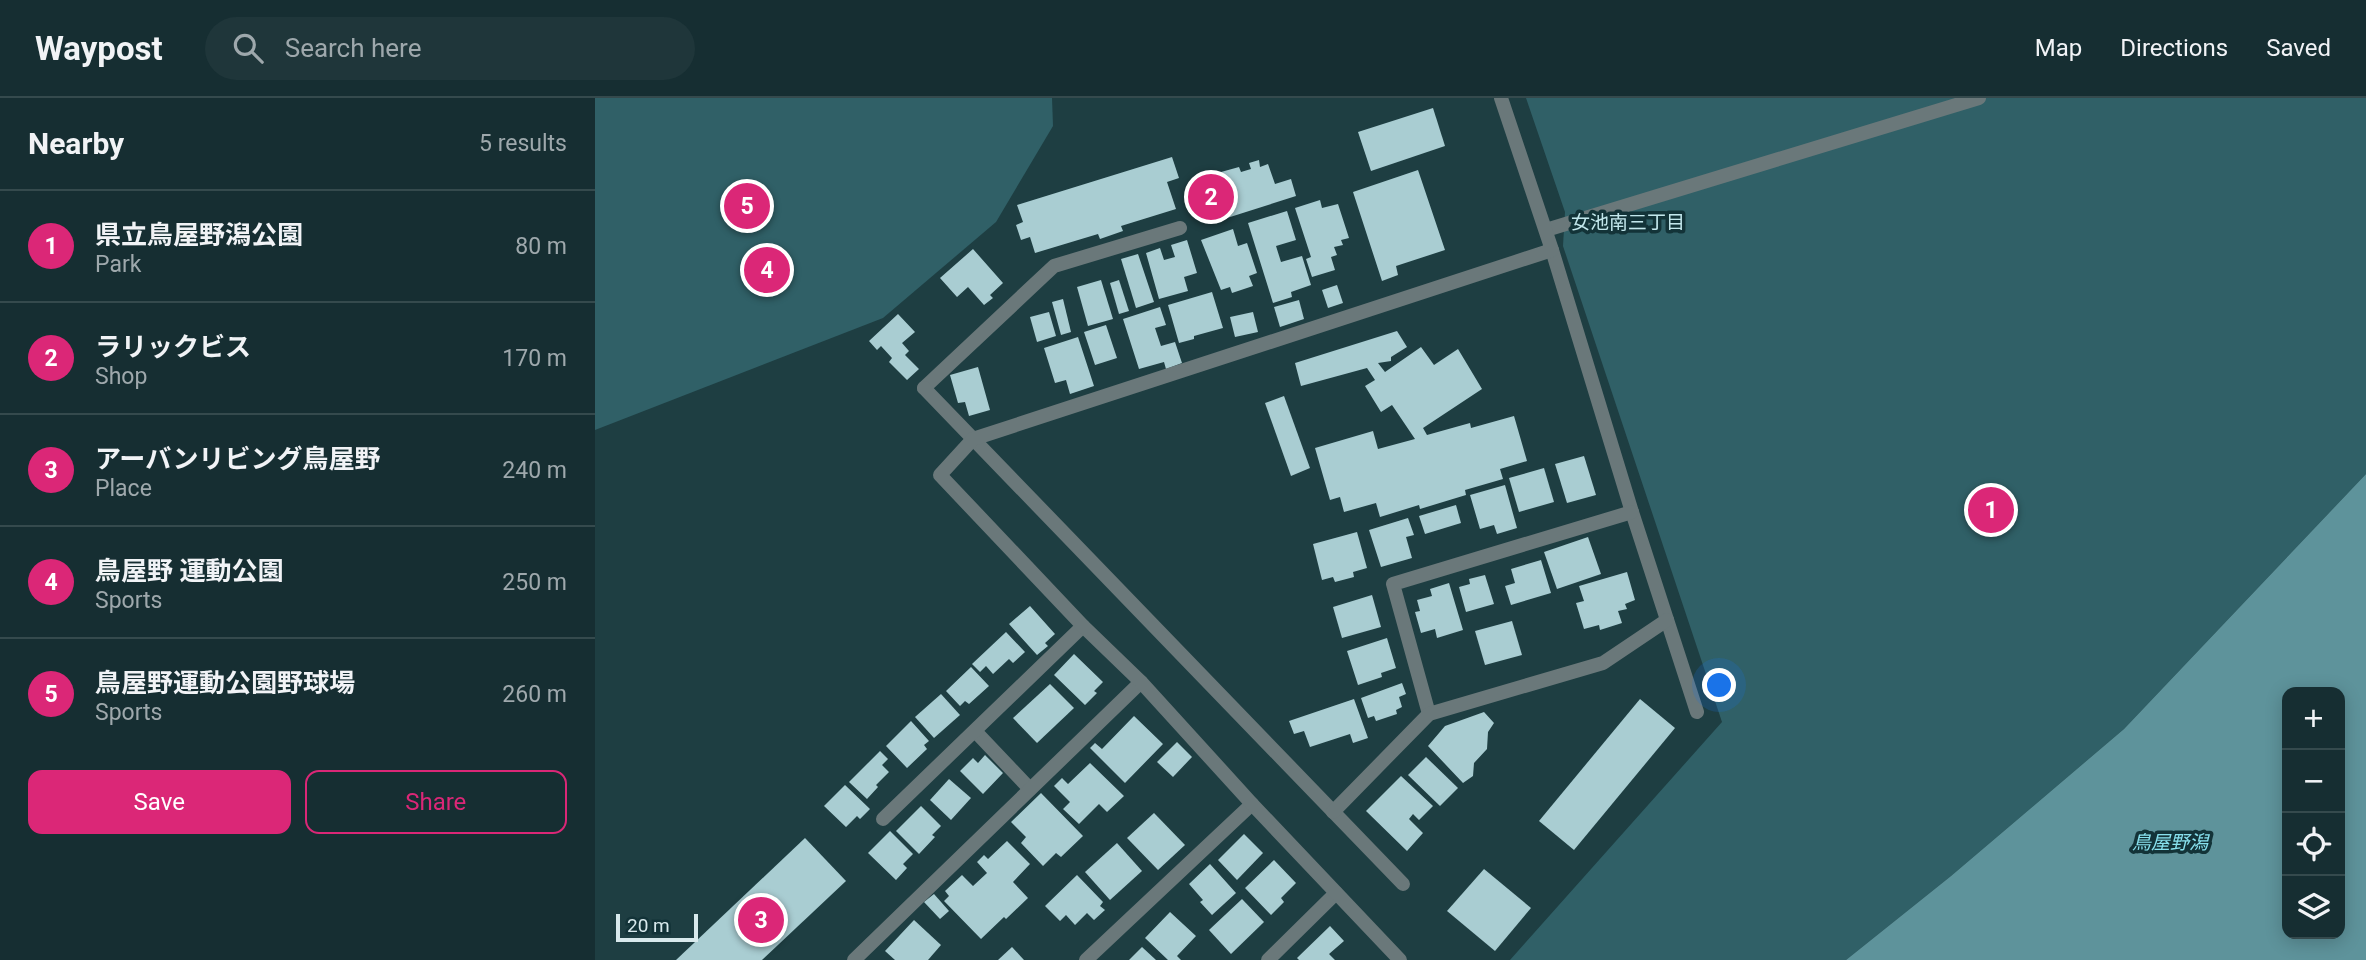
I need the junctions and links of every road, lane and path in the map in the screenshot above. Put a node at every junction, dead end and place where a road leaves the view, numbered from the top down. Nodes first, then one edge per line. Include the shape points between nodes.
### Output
1 (1501, 98) edge
2 (1979, 98) edge
3 (1180, 228) dead end
4 (1546, 230) junction
5 (1552, 250) junction
6 (973, 439) junction
7 (1632, 512) junction
8 (1667, 620) junction
9 (1083, 626) junction
10 (1141, 682) junction
11 (1697, 712) dead end
12 (1429, 714) junction
13 (975, 731) junction
14 (1030, 789) junction
15 (1252, 804) junction
16 (1333, 812) junction
17 (883, 819) dead end
18 (1403, 884) dead end
19 (1336, 893) junction
20 (854, 960) edge
21 (1086, 960) edge
22 (1268, 960) edge
23 (1400, 960) edge

1 - 4 street
2 - 4 street
3 - 6 street via 1054,266 924,388
4 - 5 street
5 - 6 street
5 - 7 street
6 - 9 street via 940,475
6 - 16 street
7 - 8 street
7 - 12 street via 1393,584
8 - 11 street
8 - 12 street via 1603,663
9 - 10 street
9 - 13 street
10 - 14 street
10 - 15 street
12 - 16 street
13 - 14 street
13 - 17 street
14 - 20 street
15 - 19 street
15 - 21 street
16 - 18 street
19 - 22 street
19 - 23 street

